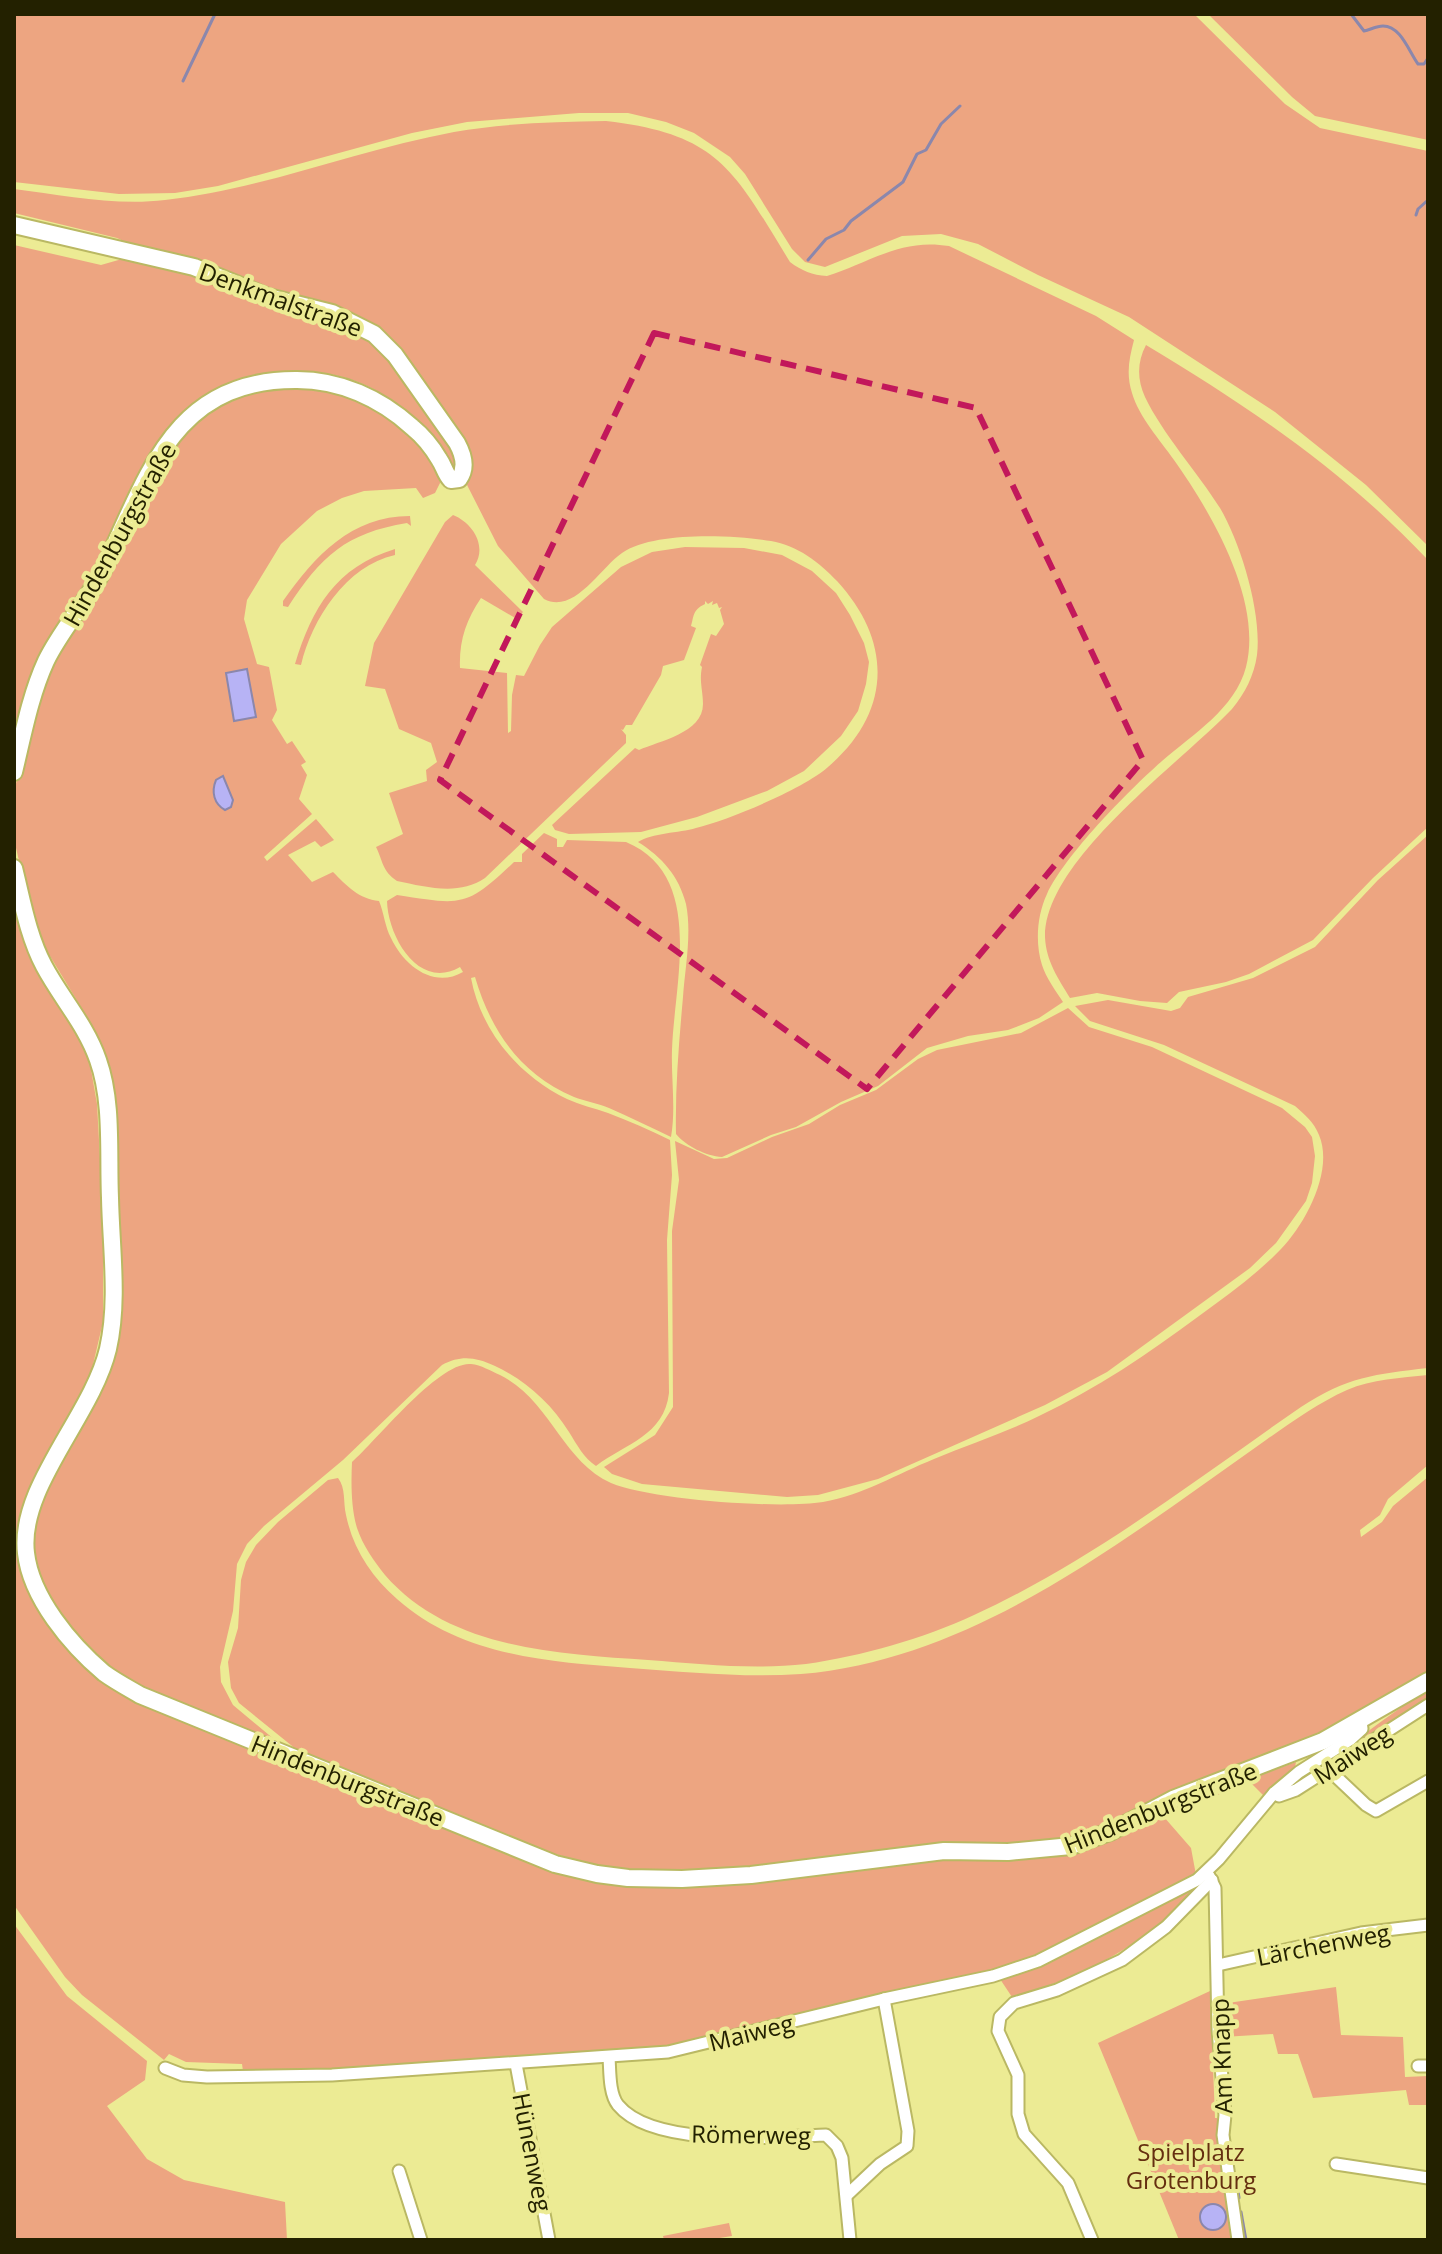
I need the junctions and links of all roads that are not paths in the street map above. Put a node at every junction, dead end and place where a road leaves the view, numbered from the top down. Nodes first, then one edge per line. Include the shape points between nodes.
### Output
1 (14, 225) edge
2 (457, 480) joint
3 (14, 772) edge
4 (14, 868) edge
5 (1428, 1681) edge
6 (1428, 1705) edge
7 (1361, 1721) junction
8 (1329, 1770) junction
9 (1428, 1781) edge
10 (1274, 1793) junction
11 (1210, 1876) junction
12 (1428, 1925) edge
13 (1218, 1965) junction
14 (884, 1999) junction
15 (609, 2057) junction
16 (516, 2064) junction
17 (165, 2068) dead end
18 (1336, 2164) dead end
19 (399, 2171) dead end
20 (1428, 2178) edge
21 (847, 2195) junction
22 (421, 2240) edge
23 (549, 2240) edge
24 (850, 2240) edge
25 (1092, 2240) edge
26 (1238, 2240) edge

1 - 2 main road, Denkmalstraße via 194,267 365,328 395,355 457,443 463,464
2 - 3 main road, Hindenburgstraße via 449,479 432,448 405,420 344,386 275,381 213,400 175,434 146,475 99,577 52,651
4 - 7 main road, Hindenburgstraße via 40,957 86,1032 101,1072 107,1105 112,1295 108,1349 94,1388 34,1499 26,1553 53,1615 106,1675 140,1695 521,1852 628,1878 751,1875 944,1851 1071,1846 1173,1799 1311,1747
5 - 7 main road, Hindenburgstraße
6 - 8 street, Maiweg
7 - 10 street, Maiweg via 1362,1729 1351,1739
8 - 9 street via 1376,1811
8 - 10 street, Maiweg via 1286,1795
10 - 11 street, Maiweg
11 - 13 street, Am Knapp
11 - 14 street, Maiweg via 1038,1961
11 - 25 street via 1166,1927 1122,1960 1014,2003 1000,2017 998,2031 1018,2075 1024,2134 1068,2183
12 - 13 street, Lärchenweg via 1361,1933
13 - 26 street, Am Knapp via 1223,2135
14 - 15 street, Maiweg via 668,2052
14 - 21 street via 907,2146
15 - 16 street, Maiweg
15 - 21 street, Römerweg via 617,2103 635,2118 663,2129 703,2136 826,2135 842,2158
16 - 17 street, Maiweg via 252,2077 183,2075
16 - 23 street, Hünenweg
18 - 20 street
19 - 22 street
21 - 24 street, Römerweg

